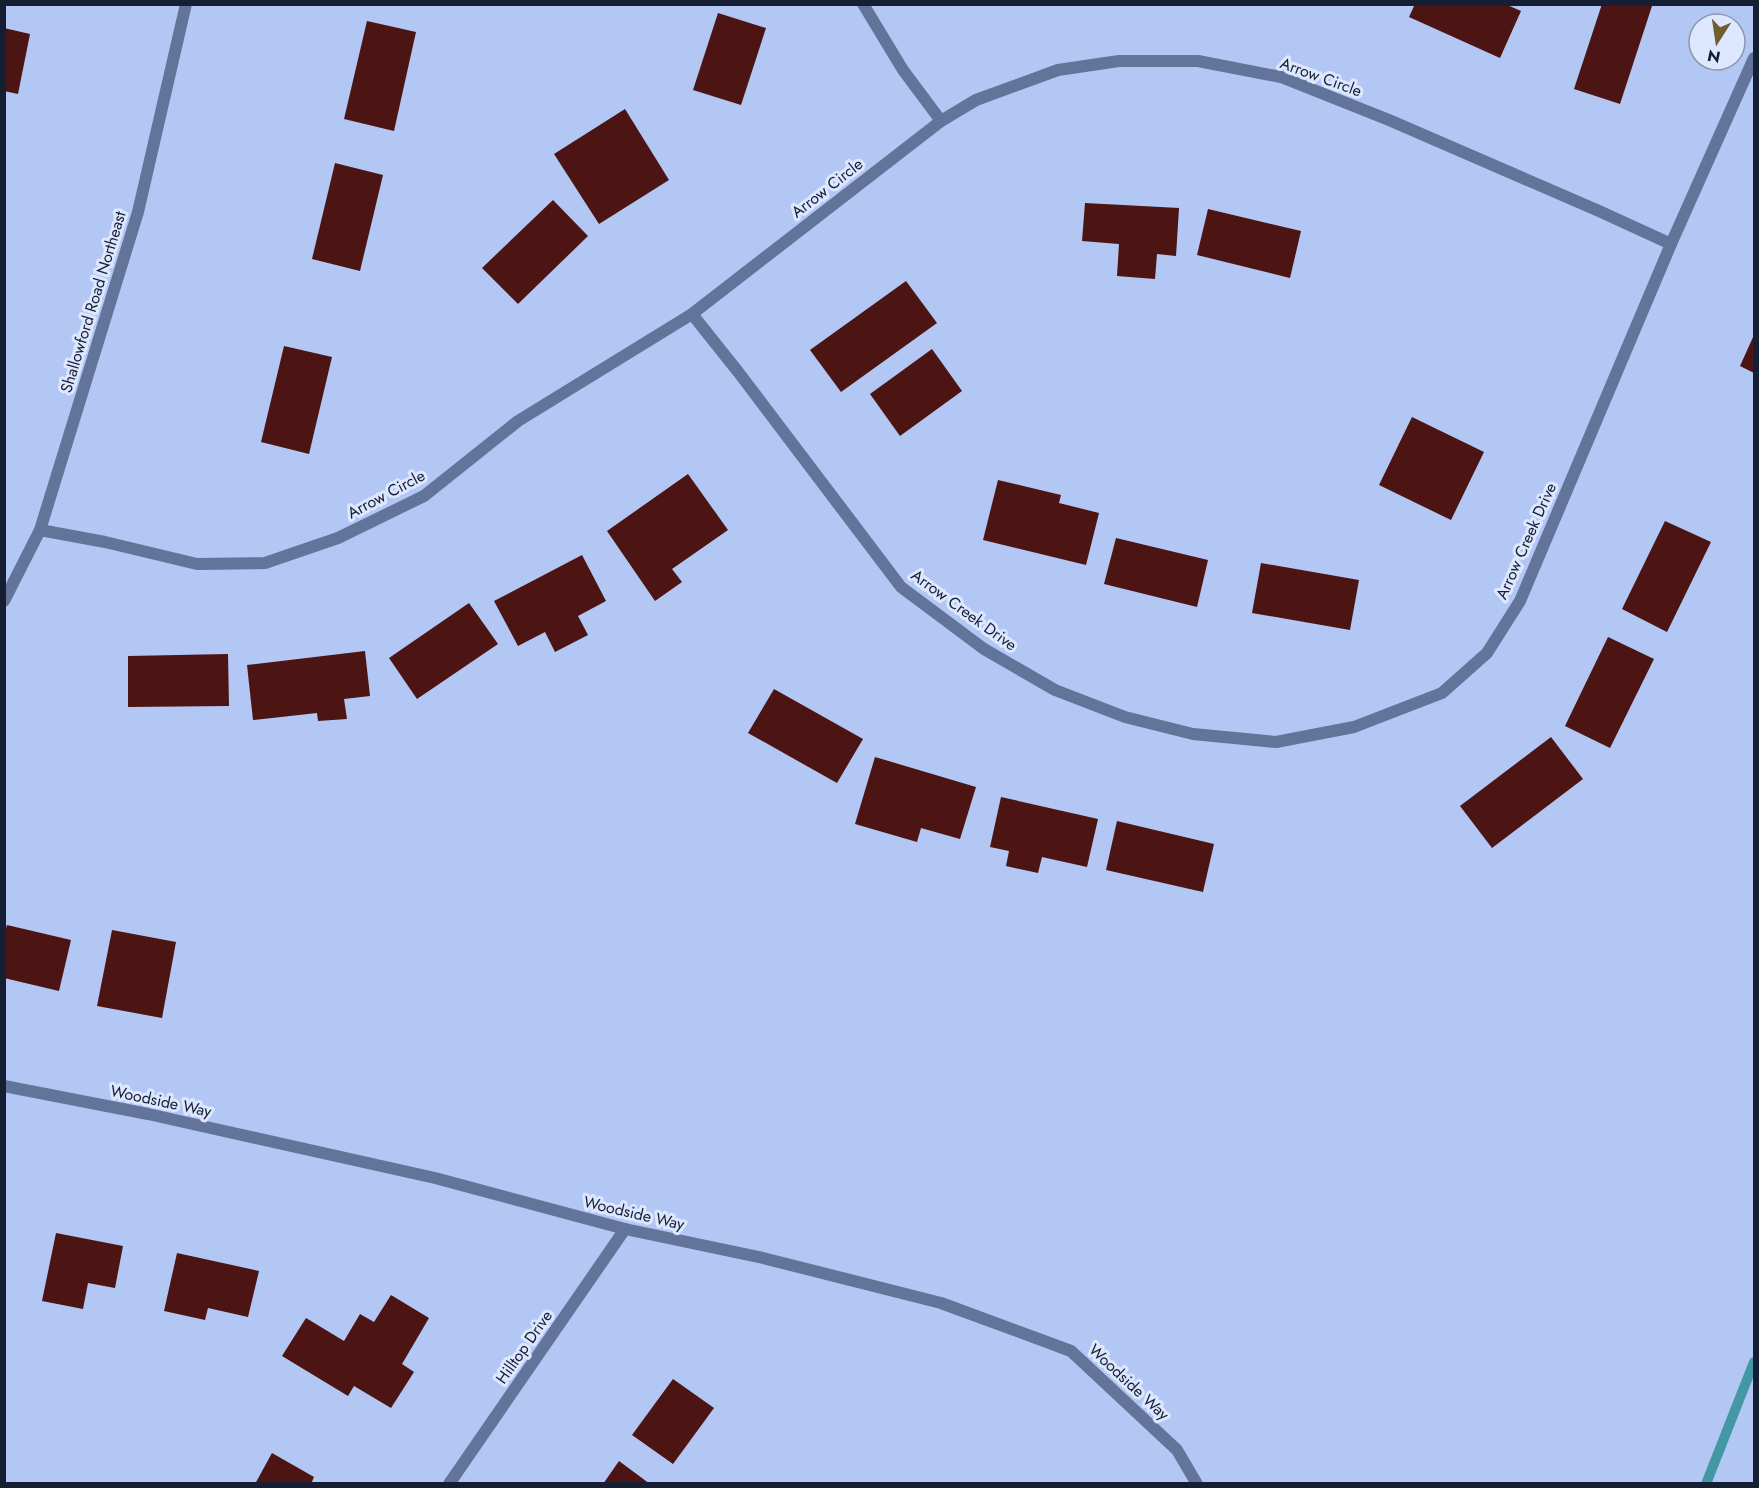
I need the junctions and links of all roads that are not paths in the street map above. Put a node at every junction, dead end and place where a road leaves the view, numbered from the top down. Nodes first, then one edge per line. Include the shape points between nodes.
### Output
1 (186, 4) edge
2 (863, 4) edge
3 (1755, 58) edge
4 (941, 121) junction
5 (1671, 244) junction
6 (692, 314) junction
7 (40, 530) junction
8 (4, 601) edge
9 (4, 1086) edge
10 (625, 1229) junction
11 (449, 1484) edge
12 (1197, 1484) edge

1 - 7 street, Shallowford Road Northeast via 138,212
2 - 4 street via 903,70
3 - 5 street, Arrow Creek Drive
4 - 5 street, Arrow Circle via 976,100 1058,70 1119,61 1198,61 1292,81
4 - 6 street, Arrow Circle
5 - 6 street, Arrow Creek Drive via 1520,601 1487,653 1442,693 1354,727 1276,742 1193,734 1125,717 1055,690 984,649 901,587
6 - 7 street, Arrow Circle via 518,421 424,496 338,538 265,563 197,564
7 - 8 street, Shallowford Road Northeast
9 - 10 street, Woodside Way via 435,1178
10 - 11 street, Hilltop Drive
10 - 12 street, Woodside Way via 763,1258 941,1303 1071,1351 1177,1450

